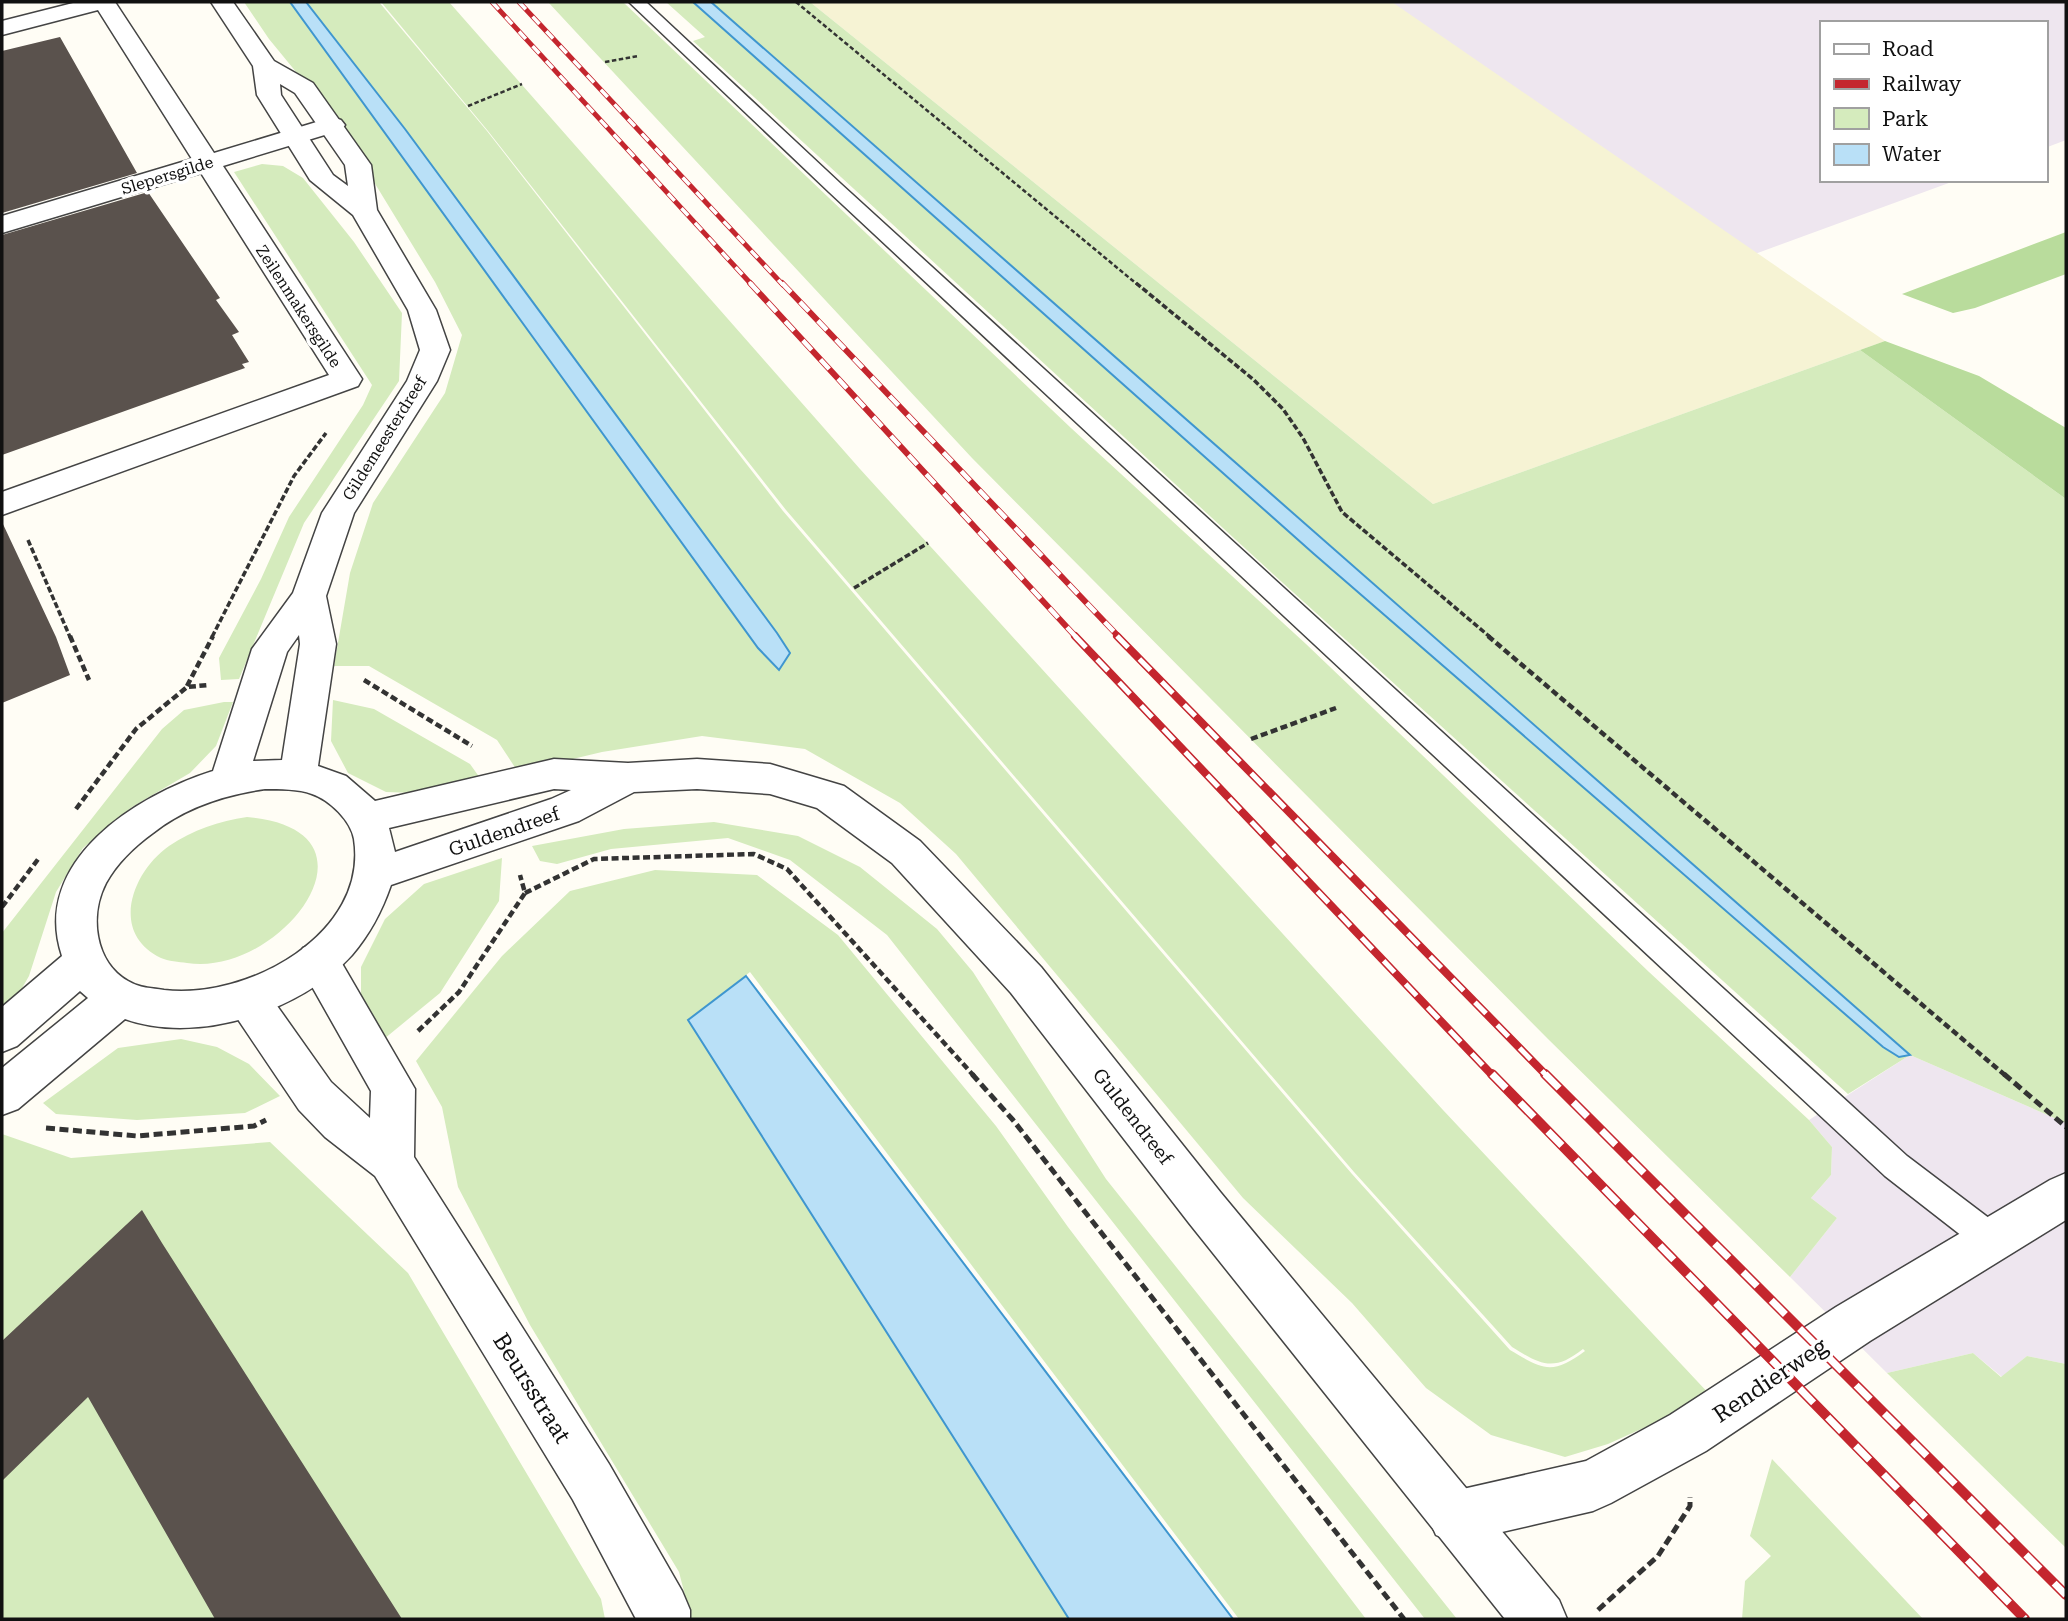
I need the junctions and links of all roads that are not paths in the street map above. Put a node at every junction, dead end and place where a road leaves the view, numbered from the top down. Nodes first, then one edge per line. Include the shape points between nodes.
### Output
1 (104, 2) edge
2 (222, 2) edge
3 (637, 2) edge
4 (2, 28) edge
5 (265, 66) junction
6 (332, 125) junction
7 (295, 136) junction
8 (206, 163) junction
9 (364, 210) junction
10 (2, 225) edge
11 (6, 503) edge
12 (309, 596) junction
13 (298, 776) junction
14 (628, 778) junction
15 (229, 779) junction
16 (368, 818) junction
17 (377, 874) junction
18 (318, 960) junction
19 (83, 963) junction
20 (120, 998) junction
21 (248, 999) junction
22 (2, 1033) edge
23 (2, 1095) edge
24 (391, 1161) junction
25 (2066, 1195) edge
26 (1991, 1239) junction
27 (1454, 1517) junction
28 (663, 1619) edge
29 (1540, 1619) edge

1 - 4 street
1 - 8 street, Zeilenmakersgilde
2 - 5 street, Gildemeesterdreef
3 - 26 lane via 1896,1166
5 - 6 street, Gildemeesterdreef via 304,88
5 - 7 street, Gildemeesterdreef via 269,95
6 - 7 street, Slepersgilde
6 - 9 street, Gildemeesterdreef via 358,165
7 - 8 street, Slepersgilde
7 - 9 street, Gildemeesterdreef via 323,180
8 - 10 street, Slepersgilde
8 - 11 street, Zeilenmakersgilde via 347,379
9 - 12 street, Gildemeesterdreef via 422,310 435,350 422,381 338,513
12 - 13 street, Gildemeesterdreef via 318,644
12 - 15 street, Gildemeesterdreef via 270,649
13 - 15 street
13 - 16 street via 340,791
14 - 16 street, Guldendreef via 554,774
14 - 17 street, Guldendreef via 565,810
14 - 27 street, Guldendreef via 697,774 770,779 830,797 906,852 1026,980
15 - 19 street via 183,794 140,820 105,853 82,890 74,929
16 - 17 street via 377,844
17 - 18 street via 356,919
18 - 21 street
18 - 24 street via 393,1089
19 - 20 street via 98,983
19 - 22 street
20 - 21 street via 157,1009 202,1009
20 - 23 street
21 - 24 street, Beursstraat via 315,1096 341,1123
24 - 28 street, Beursstraat via 592,1482 663,1610
25 - 26 street, Rendierweg
26 - 27 street, Rendierweg via 1688,1433 1593,1485
27 - 29 street, Guldendreef

